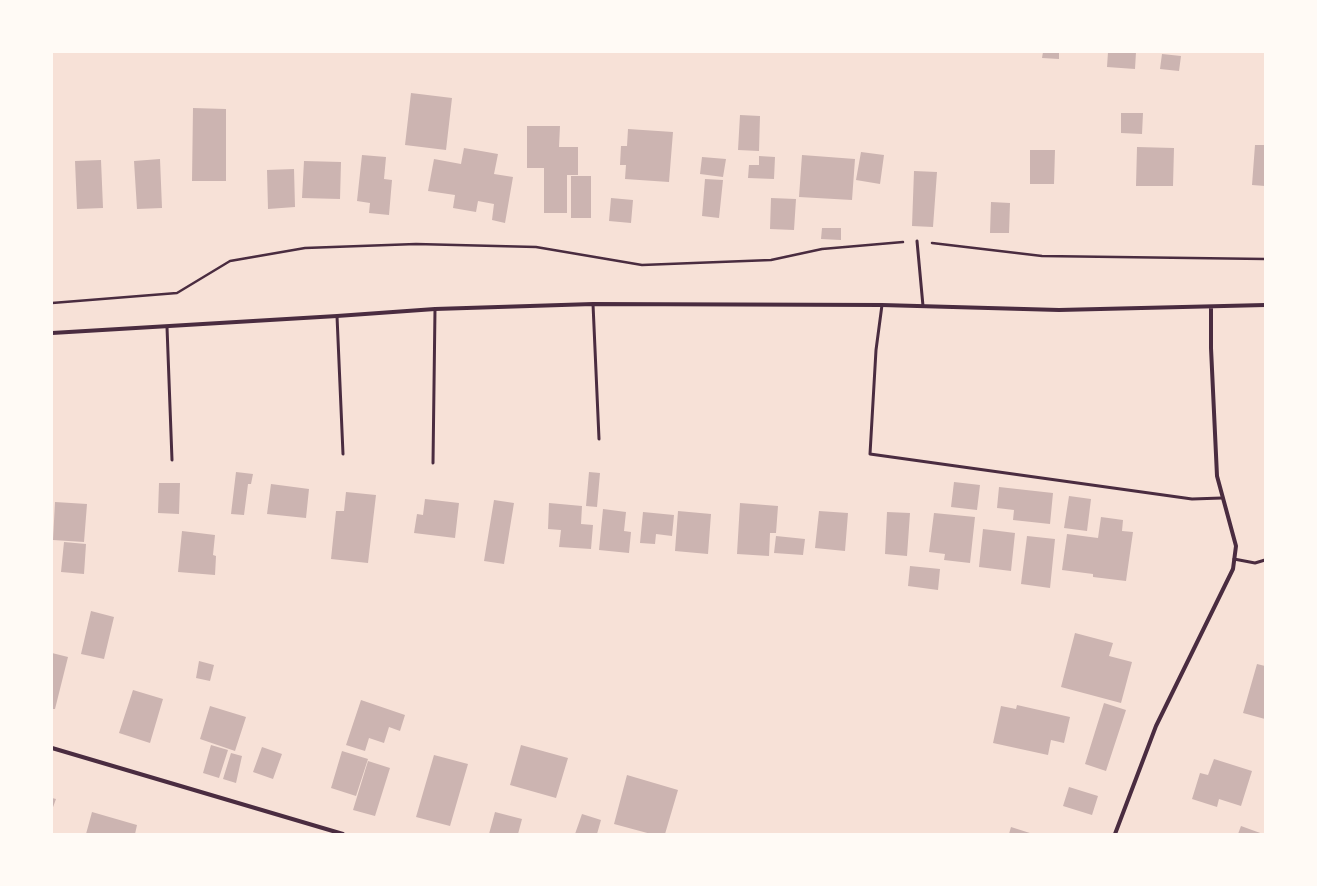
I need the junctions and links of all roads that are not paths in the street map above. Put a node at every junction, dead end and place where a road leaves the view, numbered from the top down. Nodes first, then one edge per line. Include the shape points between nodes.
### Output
1 (917, 242) road end
2 (593, 304) junction
3 (1265, 305) edge
4 (882, 306) junction
5 (923, 306) junction
6 (1211, 307) junction
7 (435, 309) junction
8 (337, 316) junction
9 (167, 327) junction
10 (52, 333) edge
11 (599, 438) dead end
12 (343, 454) dead end
13 (172, 460) dead end
14 (433, 463) dead end
15 (1222, 498) junction
16 (1234, 559) junction
17 (1265, 560) edge
18 (52, 748) edge
19 (343, 834) edge
20 (1115, 834) edge

1 - 5 lane
2 - 4 street
2 - 7 street
2 - 11 lane
3 - 6 street
4 - 5 street
4 - 15 lane via 876,350 870,454 1192,499
5 - 6 street via 1059,310
6 - 15 street via 1217,476
7 - 8 street
7 - 14 lane
8 - 9 street
8 - 12 lane
9 - 10 street
9 - 13 lane
15 - 16 street via 1236,546
16 - 17 lane via 1255,562
16 - 20 street via 1156,726
18 - 19 street

